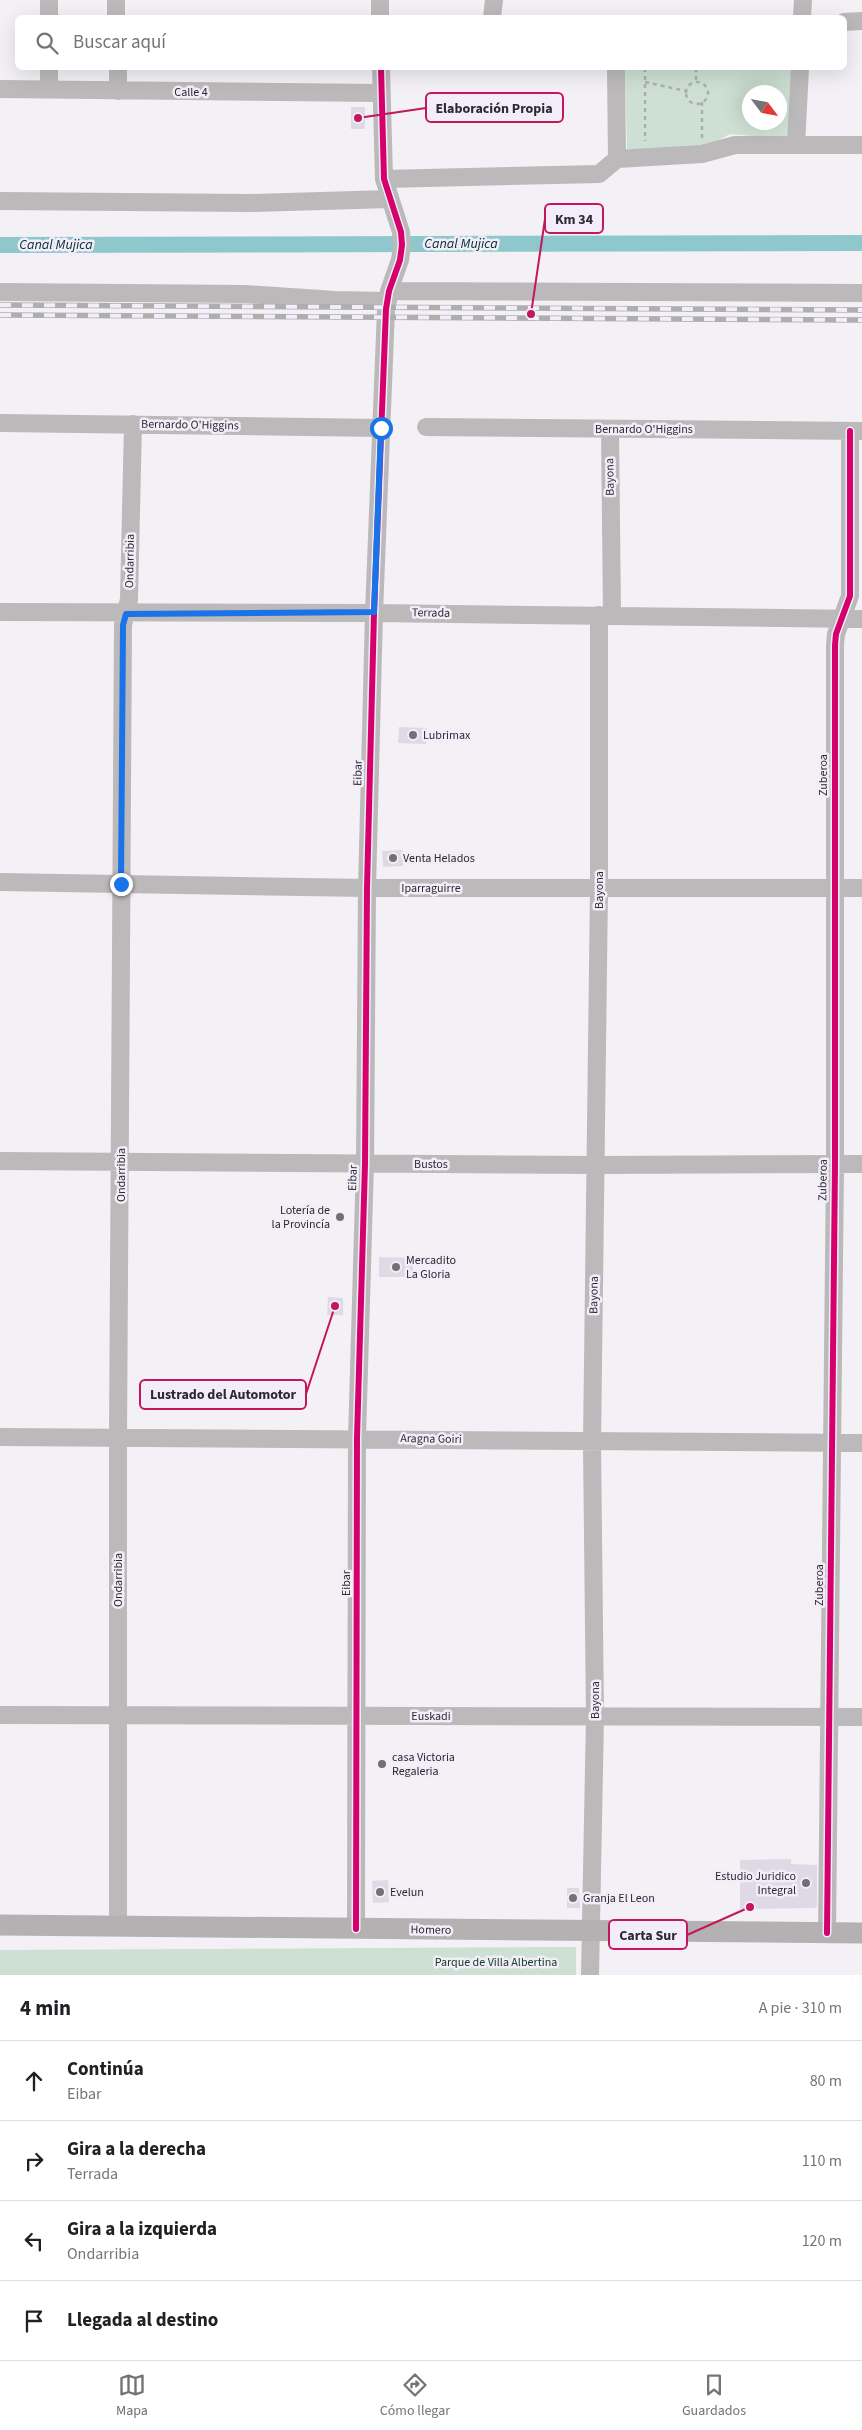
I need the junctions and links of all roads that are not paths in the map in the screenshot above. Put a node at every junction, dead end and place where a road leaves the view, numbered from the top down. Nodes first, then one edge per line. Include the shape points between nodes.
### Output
1 (49, 0) edge
2 (116, 0) edge
3 (380, 0) edge
4 (494, 0) edge
5 (803, 0) edge
6 (49, 15) edge
7 (116, 15) edge
8 (380, 15) edge
9 (492, 15) edge
10 (802, 15) edge
11 (847, 22) edge
12 (862, 22) edge
13 (49, 70) edge
14 (118, 70) edge
15 (381, 70) edge
16 (616, 70) edge
17 (800, 70) edge
18 (0, 89) edge
19 (49, 89) junction
20 (118, 91) junction
21 (381, 93) junction
22 (796, 145) junction
23 (862, 145) edge
24 (617, 158) junction
25 (384, 179) junction
26 (389, 199) junction
27 (0, 201) edge
28 (0, 292) edge
29 (862, 293) edge
30 (388, 296) junction
31 (0, 423) edge
32 (133, 424) junction
33 (426, 427) dead end
34 (381, 428) junction
35 (610, 429) junction
36 (856, 431) edge
37 (0, 612) edge
38 (374, 612) junction
39 (126, 614) junction
40 (605, 615) junction
41 (842, 619) junction
42 (862, 619) edge
43 (0, 882) edge
44 (121, 884) junction
45 (367, 888) junction
46 (599, 888) junction
47 (834, 888) junction
48 (862, 888) edge
49 (0, 1161) edge
50 (121, 1163) junction
51 (365, 1164) junction
52 (835, 1164) junction
53 (862, 1164) edge
54 (595, 1165) junction
55 (0, 1437) edge
56 (118, 1438) junction
57 (357, 1438) junction
58 (592, 1442) junction
59 (831, 1443) junction
60 (862, 1443) edge
61 (0, 1715) edge
62 (119, 1716) junction
63 (357, 1716) junction
64 (596, 1717) junction
65 (829, 1717) junction
66 (862, 1717) edge
67 (0, 1924) edge
68 (118, 1927) junction
69 (356, 1929) junction
70 (590, 1932) junction
71 (827, 1933) junction
72 (862, 1933) edge
73 (590, 1975) edge

1 - 6 street
2 - 7 street
3 - 8 street
4 - 9 street
5 - 10 street
11 - 12 street
13 - 19 street
14 - 20 street
15 - 21 street
16 - 24 street
17 - 22 street
18 - 19 street, Calle 4
19 - 20 street, Calle 4
20 - 21 street, Calle 4
21 - 25 street
22 - 23 street
22 - 24 street via 735,145 702,154
24 - 25 street via 599,174
25 - 26 street
26 - 27 street via 250,203
26 - 30 street, Eibar via 401,232 402,245
28 - 30 street via 245,294 335,300
29 - 30 street
30 - 34 street, Eibar
31 - 32 street, Bernardo O'Higgins
32 - 34 street, Bernardo O'Higgins
32 - 39 street, Ondarribia
33 - 35 street, Bernardo O'Higgins
34 - 38 street, Eibar
35 - 36 street, Bernardo O'Higgins
35 - 40 street, Bayona
36 - 41 street, Zuberoa via 850,596
37 - 39 street, Terrada
38 - 39 street, Terrada
38 - 40 street, Terrada
38 - 45 street, Eibar
39 - 44 street, Ondarribia via 123,625
40 - 41 street, Terrada
40 - 46 street, Bayona
41 - 42 street, Terrada
41 - 47 street, Zuberoa via 835,645
43 - 44 street, Iparraguirre
44 - 45 street, Iparraguirre
44 - 50 street, Ondarribia
45 - 46 street, Iparraguirre
45 - 51 street, Eibar
46 - 47 street, Iparraguirre
46 - 54 street, Bayona
47 - 48 street, Iparraguirre
47 - 52 street, Zuberoa
49 - 50 street, Bustos
50 - 51 street, Bustos
50 - 56 street, Ondarribia
51 - 54 street, Bustos
51 - 57 street, Eibar
52 - 53 street, Bustos
52 - 54 street, Bustos
52 - 59 street, Zuberoa
54 - 58 street, Bayona
55 - 56 street, Aragna Goiri
56 - 57 street, Aragna Goiri
56 - 62 street, Ondarribia
57 - 58 street, Aragna Goiri
57 - 63 street, Eibar
58 - 59 street, Aragna Goiri
58 - 64 street, Bayona
59 - 60 street, Aragna Goiri
59 - 65 street, Zuberoa
61 - 62 street, Euskadi
62 - 63 street, Euskadi
62 - 68 street, Ondarribia
63 - 64 street, Euskadi
63 - 69 street, Eibar
64 - 65 street, Euskadi
64 - 70 street, Bayona
65 - 66 street, Euskadi
65 - 71 street, Zuberoa
67 - 68 main road, Homero
68 - 69 main road, Homero
69 - 70 main road, Homero
70 - 71 main road, Homero
70 - 73 street, Bayona
71 - 72 main road, Homero

